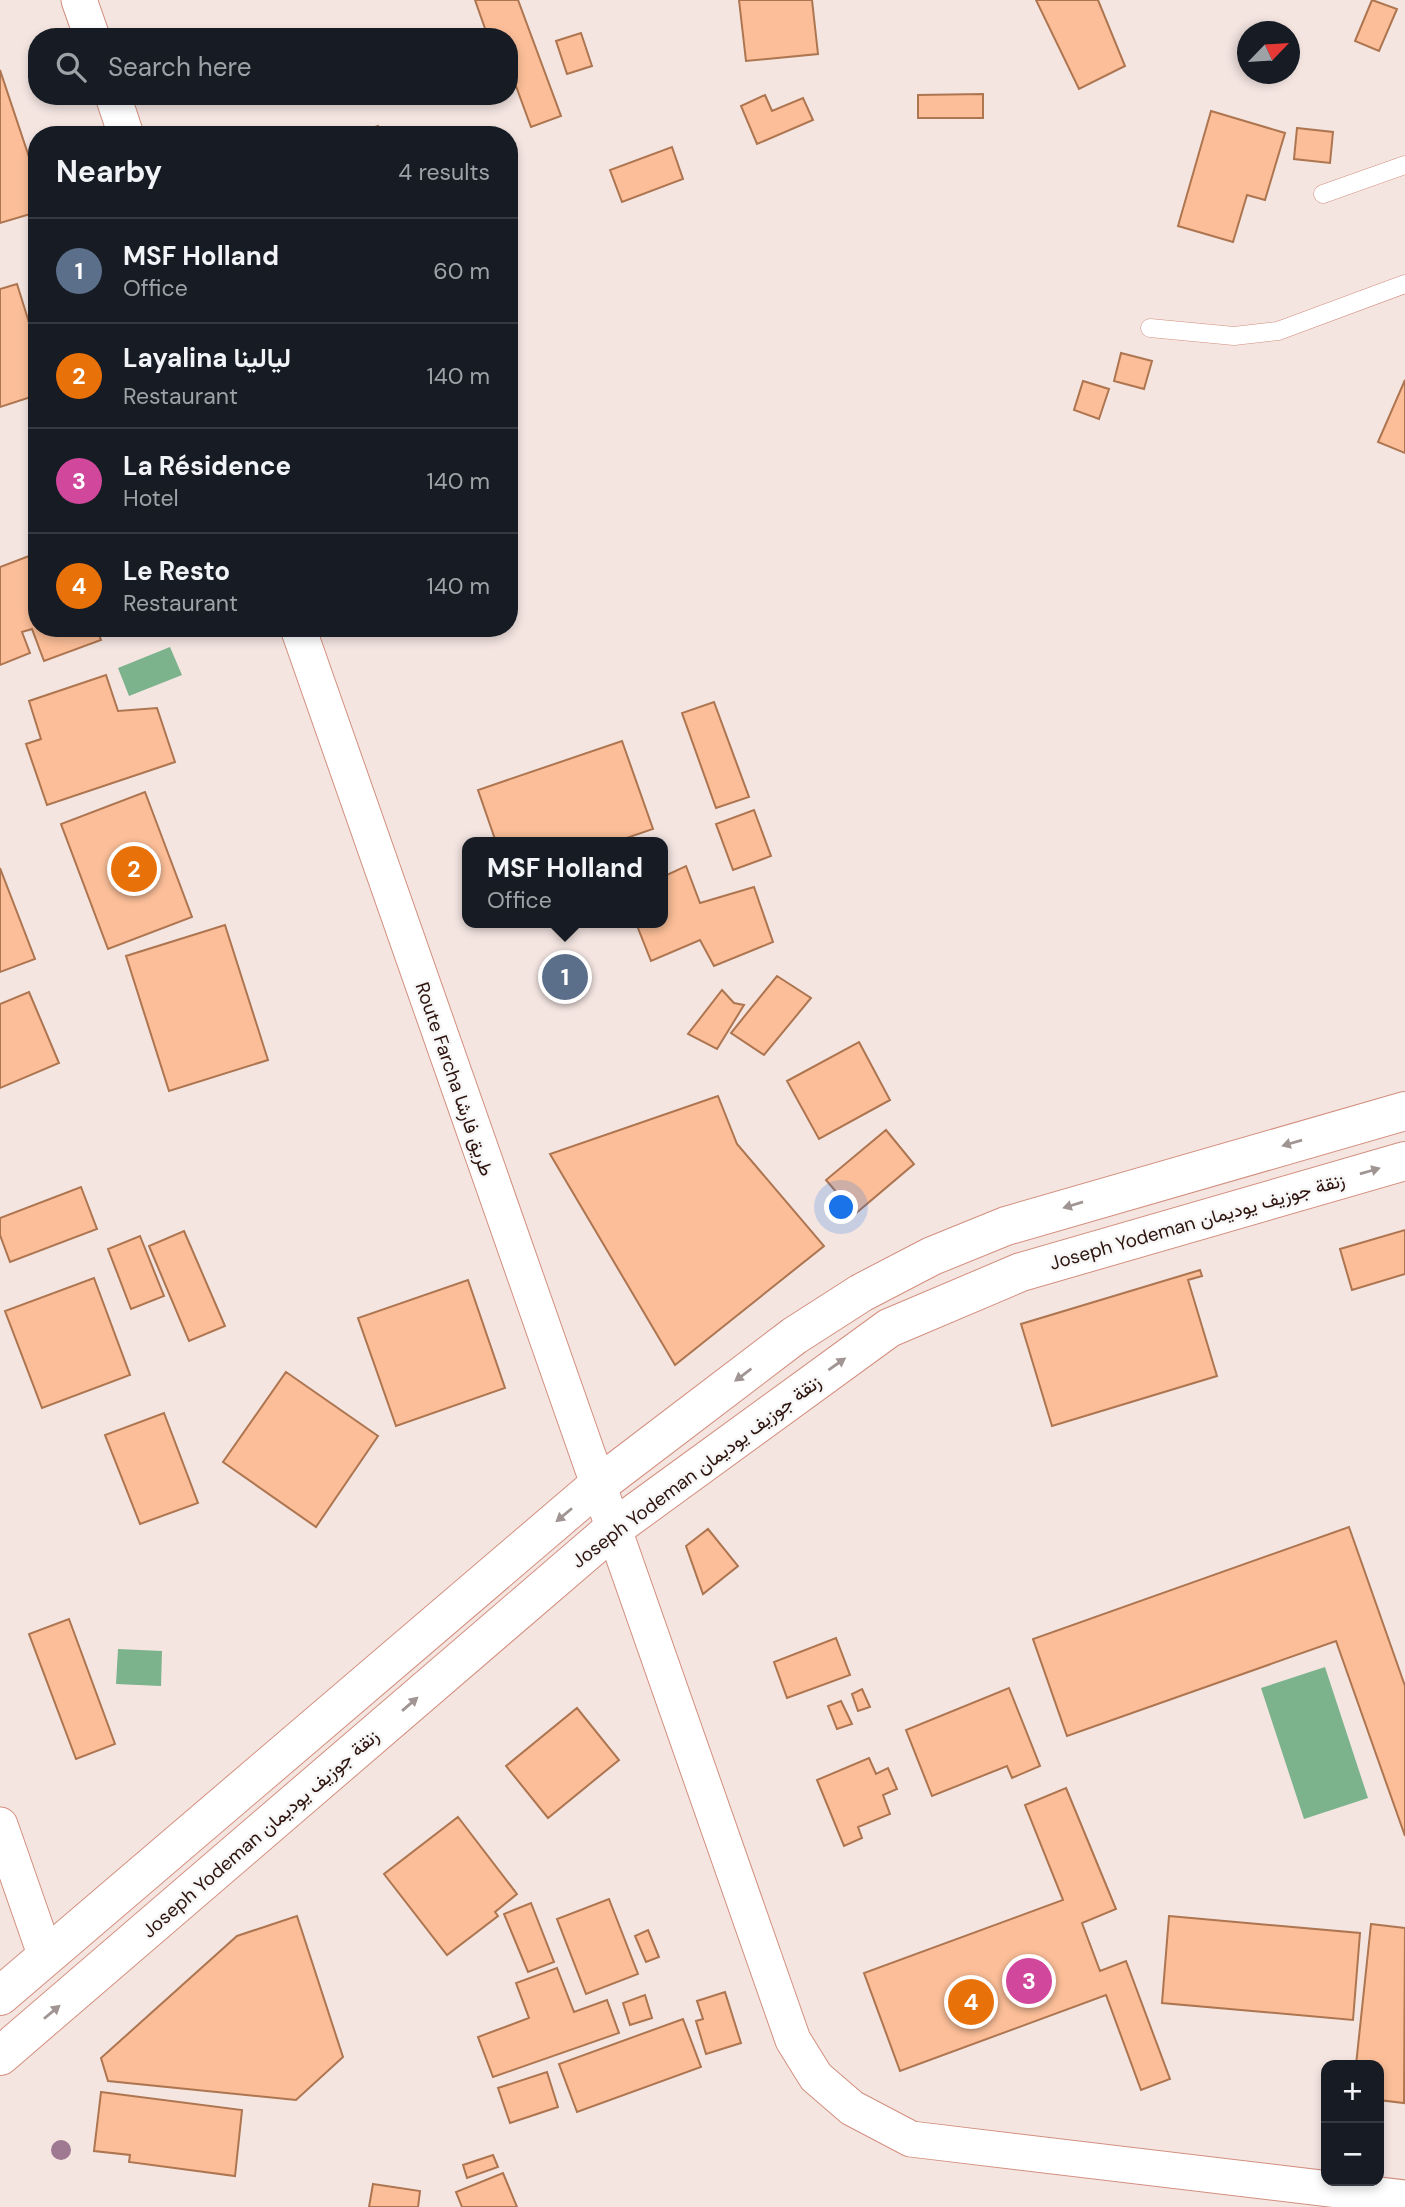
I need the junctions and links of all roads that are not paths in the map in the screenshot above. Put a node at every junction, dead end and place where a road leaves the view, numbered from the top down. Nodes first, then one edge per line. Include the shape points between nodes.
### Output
1 (79, 0) edge
2 (89, 28) edge
3 (116, 105) edge
4 (123, 126) edge
5 (1405, 165) edge
6 (1323, 194) dead end
7 (1405, 284) edge
8 (1150, 328) dead end
9 (301, 637) edge
10 (1405, 1111) edge
11 (1405, 1161) edge
12 (597, 1486) junction
13 (613, 1529) junction
14 (0, 1825) edge
15 (46, 1957) junction
16 (0, 1997) edge
17 (0, 2056) edge
18 (1405, 2198) edge

1 - 2 street
3 - 4 street
5 - 6 lane
7 - 8 lane via 1278,331 1234,336
9 - 12 street, Route Farcha طريق فارشا
10 -> 12 street via 1083,1202 932,1256 794,1336
13 -> 11 street, Joseph Yodeman زنقة جوزيف يوديمان via 889,1328 1021,1272
12 - 13 street, Route Farcha طريق فارشا
12 -> 15 street
17 -> 13 street, Joseph Yodeman زنقة جوزيف يوديمان
13 - 18 street, Route Farcha طريق فارشا via 793,2040 816,2077 852,2108 911,2139
14 - 15 street
15 - 16 street

